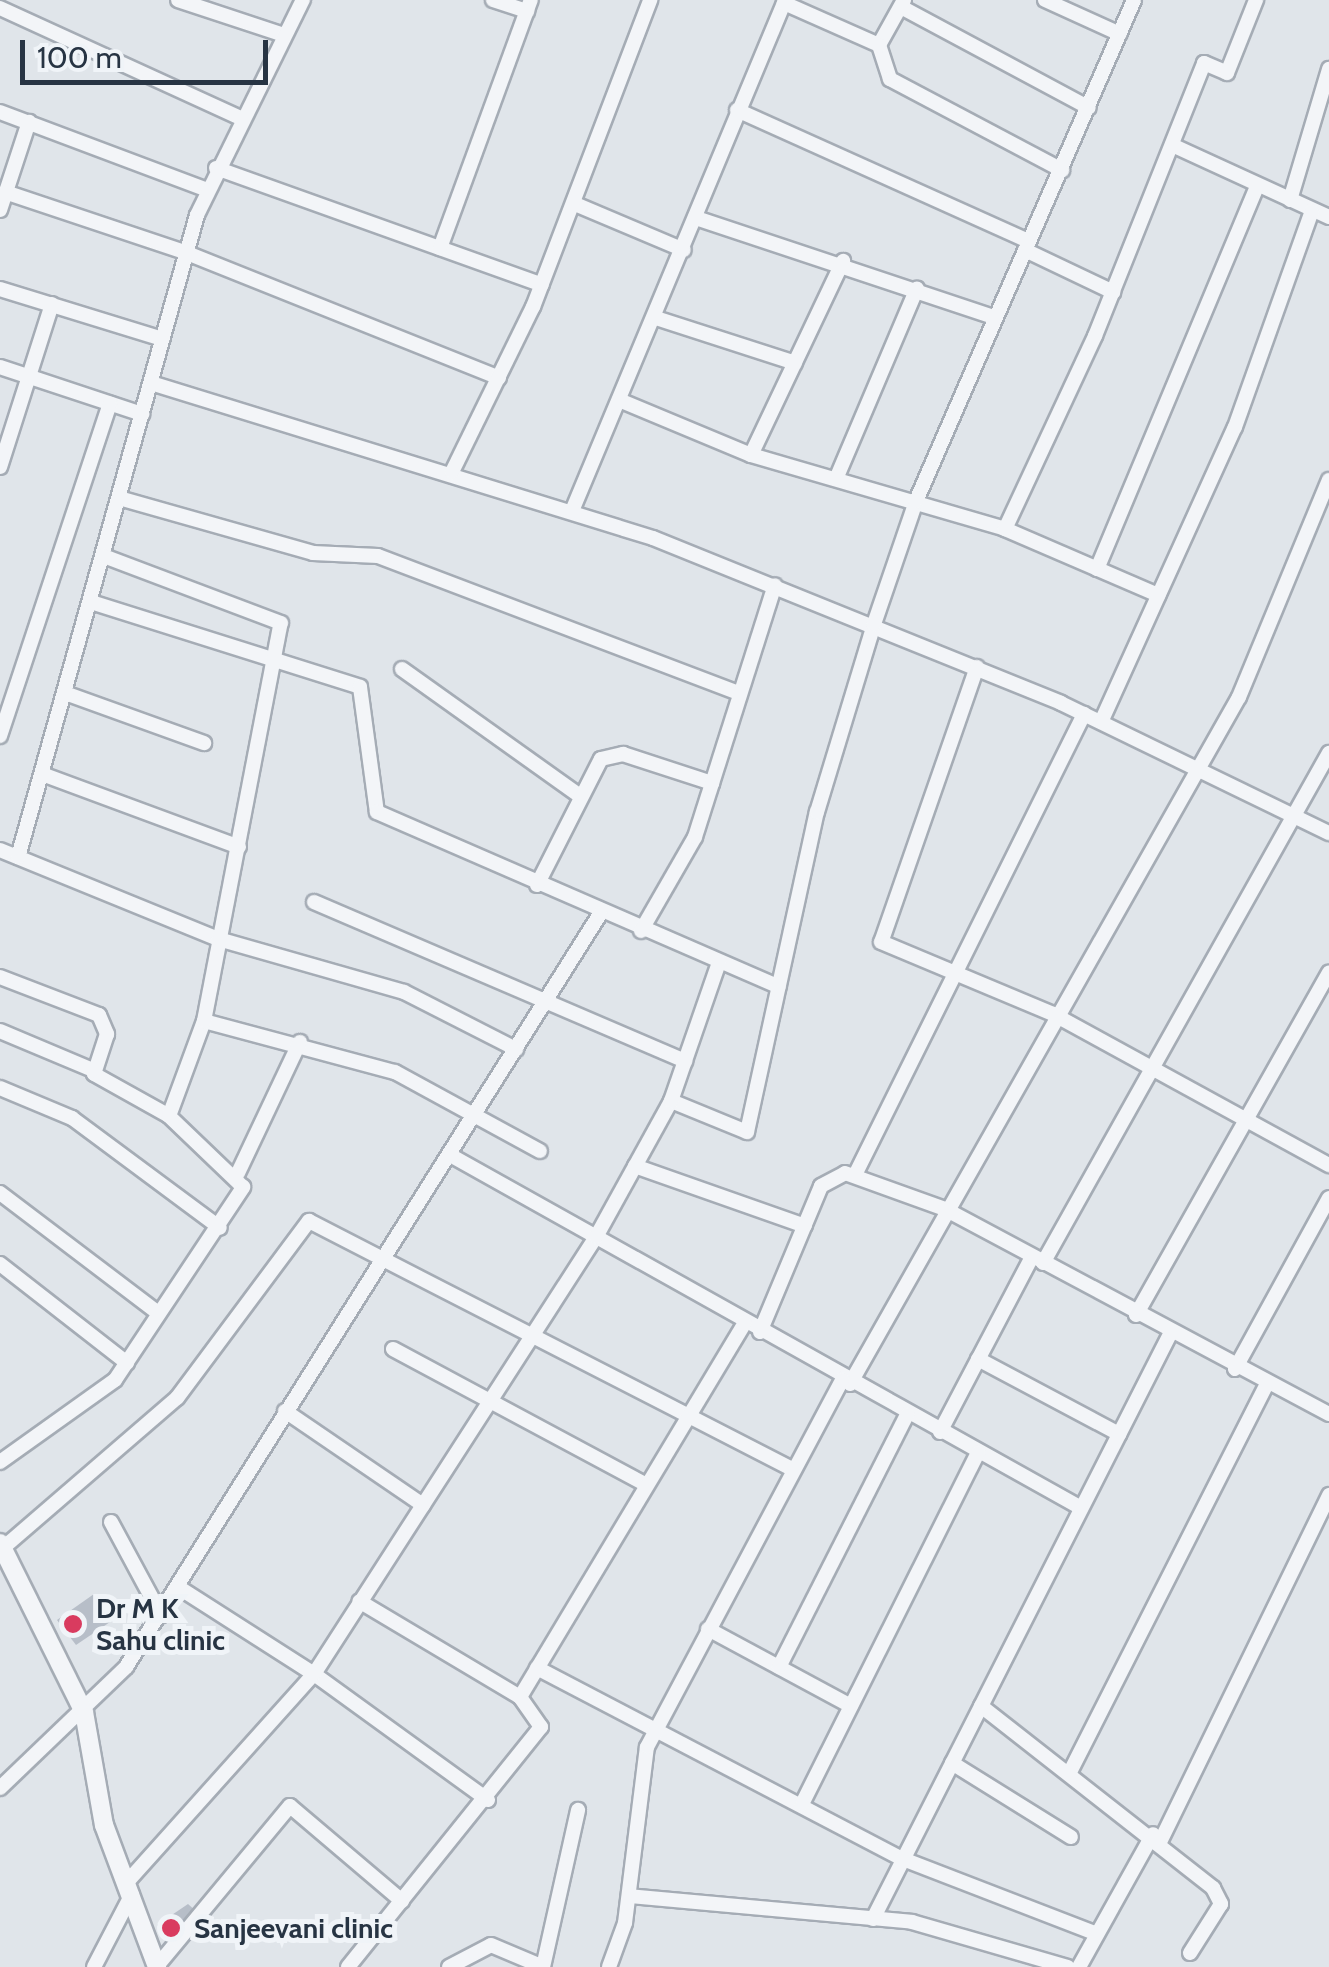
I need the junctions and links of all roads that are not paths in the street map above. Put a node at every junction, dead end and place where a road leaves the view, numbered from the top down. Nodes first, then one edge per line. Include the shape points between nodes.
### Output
1 (178, 0) edge
2 (303, 0) edge
3 (493, 0) edge
4 (650, 0) edge
5 (1045, 0) edge
6 (1134, 0) edge
7 (1256, 0) edge
8 (784, 2) edge
9 (903, 4) edge
10 (529, 6) edge
11 (0, 8) edge
12 (284, 34) junction
13 (1120, 34) junction
14 (878, 45) junction
15 (1329, 68) edge
16 (1089, 108) junction
17 (736, 110) junction
18 (0, 112) edge
19 (242, 118) junction
20 (30, 122) junction
21 (1172, 144) junction
22 (216, 168) junction
23 (1062, 170) junction
24 (1258, 185) junction
25 (207, 190) junction
26 (6, 192) junction
27 (1290, 200) junction
28 (575, 204) junction
29 (0, 210) edge
30 (1312, 211) junction
31 (1329, 217) edge
32 (696, 218) junction
33 (1027, 246) junction
34 (440, 248) junction
35 (684, 250) junction
36 (186, 252) junction
37 (843, 262) junction
38 (542, 284) junction
39 (0, 288) edge
40 (917, 288) junction
41 (1113, 292) junction
42 (52, 304) junction
43 (994, 317) junction
44 (656, 318) junction
45 (163, 339) junction
46 (795, 363) junction
47 (0, 368) edge
48 (29, 377) junction
49 (498, 378) junction
50 (152, 383) junction
51 (619, 400) junction
52 (110, 404) junction
53 (142, 414) junction
54 (751, 455) junction
55 (0, 467) edge
56 (452, 472) junction
57 (836, 479) junction
58 (1329, 480) edge
59 (119, 498) junction
60 (916, 501) junction
61 (572, 511) junction
62 (1005, 529) junction
63 (104, 556) junction
64 (1097, 569) junction
65 (775, 585) junction
66 (1158, 595) junction
67 (91, 602) junction
68 (874, 624) junction
69 (274, 657) junction
70 (977, 668) junction
71 (402, 670) dead end
72 (65, 693) junction
73 (738, 693) junction
74 (1084, 714) junction
75 (1101, 722) junction
76 (0, 736) edge
77 (204, 742) dead end
78 (1329, 754) edge
79 (1193, 766) junction
80 (42, 774) junction
81 (712, 783) junction
82 (580, 796) junction
83 (1291, 814) junction
84 (1329, 833) edge
85 (238, 848) junction
86 (0, 850) edge
87 (18, 856) junction
88 (536, 885) junction
89 (314, 902) dead end
90 (600, 914) junction
91 (641, 931) junction
92 (218, 940) junction
93 (718, 962) junction
94 (1329, 973) edge
95 (954, 974) junction
96 (0, 978) edge
97 (779, 987) junction
98 (545, 1002) junction
99 (1052, 1014) junction
100 (204, 1021) junction
101 (0, 1031) edge
102 (300, 1042) junction
103 (516, 1049) junction
104 (685, 1062) junction
105 (1150, 1064) junction
106 (93, 1070) junction
107 (0, 1088) edge
108 (671, 1101) junction
109 (476, 1112) junction
110 (170, 1116) junction
111 (1247, 1118) junction
112 (540, 1151) dead end
113 (450, 1155) junction
114 (1329, 1165) edge
115 (635, 1166) junction
116 (238, 1173) junction
117 (854, 1175) junction
118 (0, 1193) edge
119 (1329, 1198) edge
120 (945, 1209) junction
121 (805, 1226) junction
122 (220, 1228) junction
123 (596, 1238) junction
124 (387, 1257) junction
125 (1037, 1260) junction
126 (0, 1264) edge
127 (154, 1310) junction
128 (1136, 1315) junction
129 (745, 1323) junction
130 (760, 1332) junction
131 (1170, 1334) junction
132 (530, 1342) junction
133 (393, 1349) dead end
134 (978, 1359) junction
135 (126, 1363) junction
136 (1235, 1369) junction
137 (846, 1382) junction
138 (1267, 1384) junction
139 (491, 1404) junction
140 (285, 1411) junction
141 (687, 1413) junction
142 (1329, 1414) edge
143 (907, 1415) junction
144 (940, 1432) junction
145 (1119, 1434) junction
146 (978, 1453) junction
147 (0, 1462) edge
148 (792, 1469) junction
149 (645, 1484) junction
150 (1329, 1495) edge
151 (423, 1505) junction
152 (1081, 1508) junction
153 (111, 1522) dead end
154 (1, 1545) edge
155 (178, 1588) junction
156 (358, 1601) junction
157 (161, 1616) junction
158 (708, 1630) junction
159 (779, 1667) junction
160 (537, 1668) junction
161 (314, 1674) junction
162 (520, 1698) junction
163 (851, 1706) junction
164 (981, 1706) junction
165 (84, 1712) junction
166 (654, 1734) junction
167 (952, 1763) junction
168 (1071, 1770) junction
169 (0, 1788) edge
170 (488, 1800) junction
171 (802, 1804) junction
172 (578, 1810) dead end
173 (1071, 1837) dead end
174 (1157, 1837) junction
175 (903, 1859) junction
176 (130, 1887) junction
177 (629, 1896) junction
178 (402, 1901) junction
179 (873, 1920) junction
180 (1094, 1933) junction
181 (1190, 1953) dead end
182 (94, 1967) edge
183 (157, 1967) edge
184 (348, 1967) edge
185 (449, 1967) edge
186 (544, 1967) edge
187 (609, 1967) edge
188 (1068, 1967) edge
189 (1079, 1967) edge

1 - 12 street
2 - 12 street
3 - 10 street
4 - 28 street
5 - 13 street
6 - 13 street
7 - 21 street via 1226,73 1204,63
8 - 14 street
8 - 17 street
9 - 14 street
9 - 16 street
10 - 34 street
11 - 19 street
12 - 19 street
13 - 16 street
14 - 23 street via 890,79
15 - 27 street
16 - 23 street
17 - 32 street
17 - 33 street
18 - 20 street
19 - 22 street
20 - 25 street
20 - 26 street
21 - 24 street
21 - 41 street
22 - 25 street
22 - 34 street
23 - 33 street
24 - 27 street
24 - 64 street
25 - 36 street
26 - 29 street
26 - 36 street
27 - 30 street
28 - 35 street
28 - 38 street
30 - 31 street
30 - 66 street via 1235,427
32 - 35 street
32 - 37 street
33 - 41 street
33 - 43 street
34 - 38 street
35 - 44 street
36 - 45 street
36 - 49 street
37 - 40 street
37 - 46 street
38 - 49 street
39 - 42 street
40 - 43 street
40 - 57 street
41 - 62 street
42 - 45 street
42 - 48 street
43 - 60 street
44 - 46 street
44 - 51 street
45 - 50 street
46 - 54 street
47 - 48 street
48 - 52 street
48 - 55 street
49 - 56 street
50 - 53 street
50 - 56 street
51 - 54 street
51 - 61 street
52 - 53 street
52 - 76 street
53 - 59 street
54 - 57 street
56 - 61 street
57 - 60 street
58 - 79 street via 1256,661
59 - 63 street
59 - 73 street via 313,553 378,556
60 - 62 street
60 - 68 street
61 - 65 street
62 - 64 street
63 - 67 street
63 - 69 street via 272,616 282,627
64 - 66 street
65 - 68 street
65 - 73 street
66 - 75 street
67 - 69 street
67 - 72 street
68 - 70 street
68 - 97 street
69 - 85 street
69 - 88 street via 360,687 377,812
70 - 74 street
70 - 95 street via 880,933 886,946
71 - 82 street
72 - 77 street
72 - 80 street
73 - 81 street
74 - 75 street
74 - 95 street
75 - 79 street
78 - 83 street
79 - 83 street
79 - 99 street
80 - 85 street
80 - 87 street
81 - 82 street via 611,755
81 - 91 street via 695,837
82 - 88 street
83 - 84 street
83 - 105 street
85 - 92 street
86 - 87 street
87 - 92 street
88 - 90 street
89 - 98 street
90 - 91 street
90 - 98 street
91 - 93 street
92 - 100 street
92 - 103 street via 404,992
93 - 97 street
93 - 104 street
94 - 111 street
95 - 99 street
95 - 117 street
96 - 106 street via 104,1020
97 - 108 street via 747,1132
98 - 103 street
98 - 104 street
99 - 105 street
99 - 120 street
100 - 102 street
100 - 110 street
101 - 106 street
102 - 109 street via 395,1072
102 - 116 street
103 - 109 street
104 - 108 street
105 - 111 street
105 - 125 street
106 - 110 street
107 - 122 street via 72,1118
108 - 115 street
109 - 112 street
109 - 113 street
110 - 116 street
111 - 114 street
111 - 128 street
113 - 123 street
113 - 124 street
115 - 121 street
115 - 123 street
116 - 122 street via 242,1196
117 - 120 street
117 - 121 street via 826,1179
118 - 127 street
119 - 136 street
120 - 125 street
120 - 137 street
121 - 130 street
122 - 127 street
123 - 129 street
123 - 132 street
124 - 132 street
124 - 140 street
124 - 154 street via 318,1222 299,1226 177,1398
125 - 128 street
125 - 134 street
126 - 135 street
127 - 135 street
128 - 131 street
129 - 130 street
129 - 141 street
130 - 137 street
131 - 136 street
131 - 145 street
132 - 139 street
132 - 141 street
133 - 139 street
134 - 144 street
134 - 145 street
135 - 147 street via 96,1398
136 - 138 street
137 - 143 street
137 - 148 street
138 - 142 street
138 - 168 street
139 - 149 street
139 - 151 street
140 - 151 street
140 - 155 street
141 - 148 street
141 - 149 street
143 - 144 street
143 - 159 street
144 - 146 street
145 - 152 street
146 - 152 street
146 - 163 street
148 - 158 street
149 - 160 street
150 - 174 street
151 - 156 street
152 - 164 street
153 - 157 street
154 - 165 street
155 - 157 street
155 - 161 street
156 - 161 street
156 - 162 street
157 - 165 street
158 - 159 street
158 - 166 street
159 - 163 street
160 - 162 street
160 - 166 street
161 - 170 street
161 - 176 street
162 - 170 street via 538,1711 539,1735
163 - 171 street
164 - 167 street
164 - 168 street
165 - 169 street
165 - 176 street via 104,1825
166 - 171 street
166 - 177 street
167 - 173 street
167 - 175 street
168 - 174 street
170 - 178 street
171 - 175 street
172 - 186 street
174 - 180 street
174 - 181 street via 1220,1898
175 - 179 street
175 - 180 street
176 - 182 street
176 - 183 street
177 - 179 street
177 - 187 street
178 - 183 street via 290,1806
178 - 184 street
179 - 188 street via 954,1931
180 - 189 street
185 - 186 street via 491,1945

